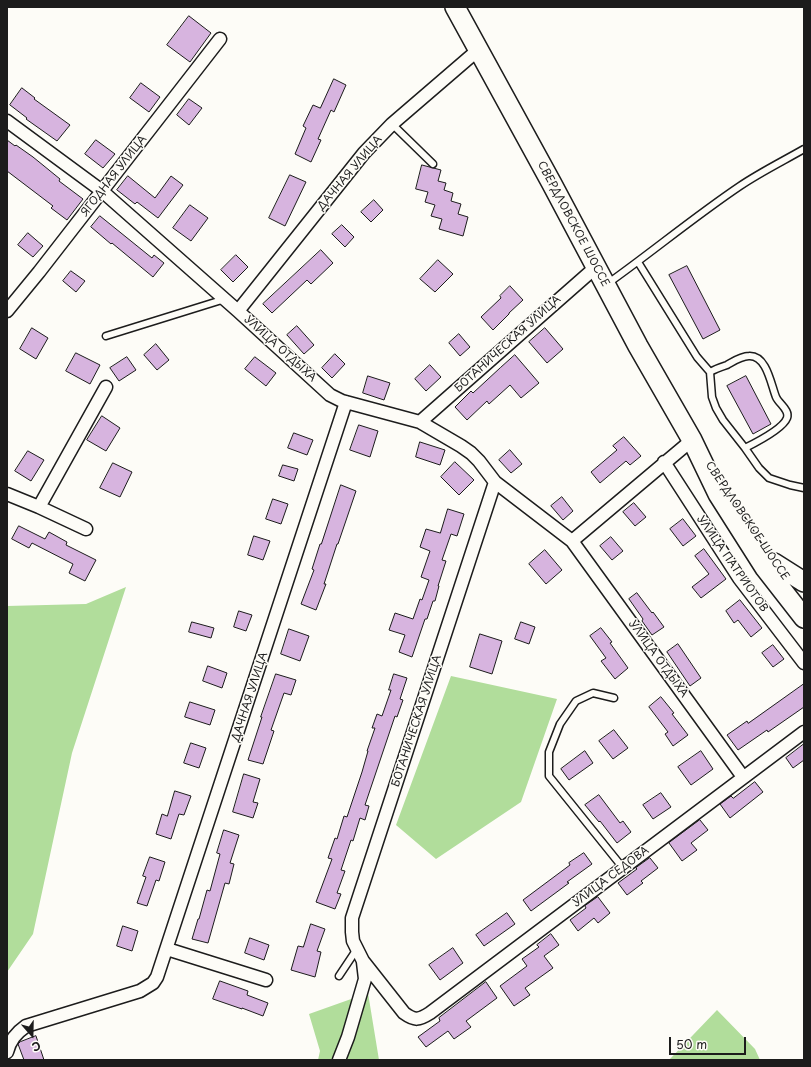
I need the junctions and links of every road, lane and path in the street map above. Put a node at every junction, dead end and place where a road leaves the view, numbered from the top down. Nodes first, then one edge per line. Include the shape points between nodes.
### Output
1 (455, 7) edge
2 (220, 39) dead end
3 (478, 50) junction
4 (7, 121) edge
5 (392, 124) junction
6 (804, 149) edge
7 (433, 164) dead end
8 (102, 191) junction
9 (638, 262) junction
10 (596, 266) junction
11 (606, 285) junction
12 (225, 299) junction
13 (7, 311) edge
14 (238, 311) junction
15 (106, 336) dead end
16 (710, 372) junction
17 (106, 387) dead end
18 (346, 402) junction
19 (420, 422) junction
20 (692, 440) junction
21 (745, 448) junction
22 (664, 462) junction
23 (495, 482) junction
24 (804, 488) edge
25 (7, 494) edge
26 (39, 507) junction
27 (86, 529) dead end
28 (572, 541) junction
29 (774, 563) junction
30 (804, 582) edge
31 (804, 602) edge
32 (804, 618) edge
33 (804, 663) edge
34 (614, 698) dead end
35 (804, 732) edge
36 (743, 777) junction
37 (623, 868) junction
38 (167, 949) junction
39 (357, 949) junction
40 (363, 961) junction
41 (339, 976) dead end
42 (266, 980) dead end
43 (7, 1052) edge
44 (7, 1056) edge
45 (8, 1060) edge
46 (339, 1060) edge

1 - 3 main road, СВЕРДЛОВСКОЕ ШОССЕ
2 - 8 street, ЯГОДНАЯ УЛИЦА
3 - 5 street, ДАЧНАЯ УЛИЦА
3 - 10 main road, СВЕРДЛОВСКОЕ ШОССЕ
4 - 8 street, УЛИЦА ОТДЫХА
5 - 7 lane
5 - 14 street, ДАЧНАЯ УЛИЦА via 364,153
6 - 9 lane via 741,185
8 - 12 street, УЛИЦА ОТДЫХА
8 - 13 street, ЯГОДНАЯ УЛИЦА
9 - 11 lane
9 - 16 lane via 697,357
10 - 11 main road, СВЕРДЛОВСКОЕ ШОССЕ
10 - 19 street, БОТАНИЧЕСКАЯ УЛИЦА
11 - 20 main road, СВЕРДЛОВСКОЕ ШОССЕ
12 - 14 street, УЛИЦА ОТДЫХА
12 - 15 lane
14 - 18 street, УЛИЦА ОТДЫХА via 330,395
16 - 21 lane via 712,397 716,408
16 - 21 lane via 742,358 754,357 769,373 777,399 787,412 784,424
17 - 26 street
18 - 19 street, УЛИЦА ОТДЫХА
18 - 38 street, ДАЧНАЯ УЛИЦА
19 - 23 street, УЛИЦА ОТДЫХА via 471,453
20 - 22 street
20 - 29 main road, СВЕРДЛОВСКОЕ ШОССЕ
20 - 32 main road, СВЕРДЛОВСКОЕ ШОССЕ via 718,494 765,568
21 - 24 lane via 769,478
22 - 28 street
22 - 33 street, УЛИЦА ПАТРИОТОВ via 739,578
23 - 28 street, УЛИЦА ОТДЫХА
23 - 39 street, БОТАНИЧЕСКАЯ УЛИЦА via 352,918 353,941
25 - 26 street
26 - 27 street
28 - 36 street, УЛИЦА ОТДЫХА
29 - 30 main road
29 - 31 main road, СВЕРДЛОВСКОЕ ШОССЕ
34 - 37 lane via 593,693 576,701 560,724 549,752 549,776
35 - 36 street, УЛИЦА СЕДОВА
36 - 37 street, УЛИЦА СЕДОВА
37 - 40 street, УЛИЦА СЕДОВА via 423,1018 416,1019 404,1013
38 - 42 street
38 - 43 street, ДАЧНАЯ УЛИЦА via 153,983 140,991 26,1026 16,1033
39 - 40 street, БОТАНИЧЕСКАЯ УЛИЦА
39 - 41 lane
40 - 46 street via 365,979
44 - 45 street

